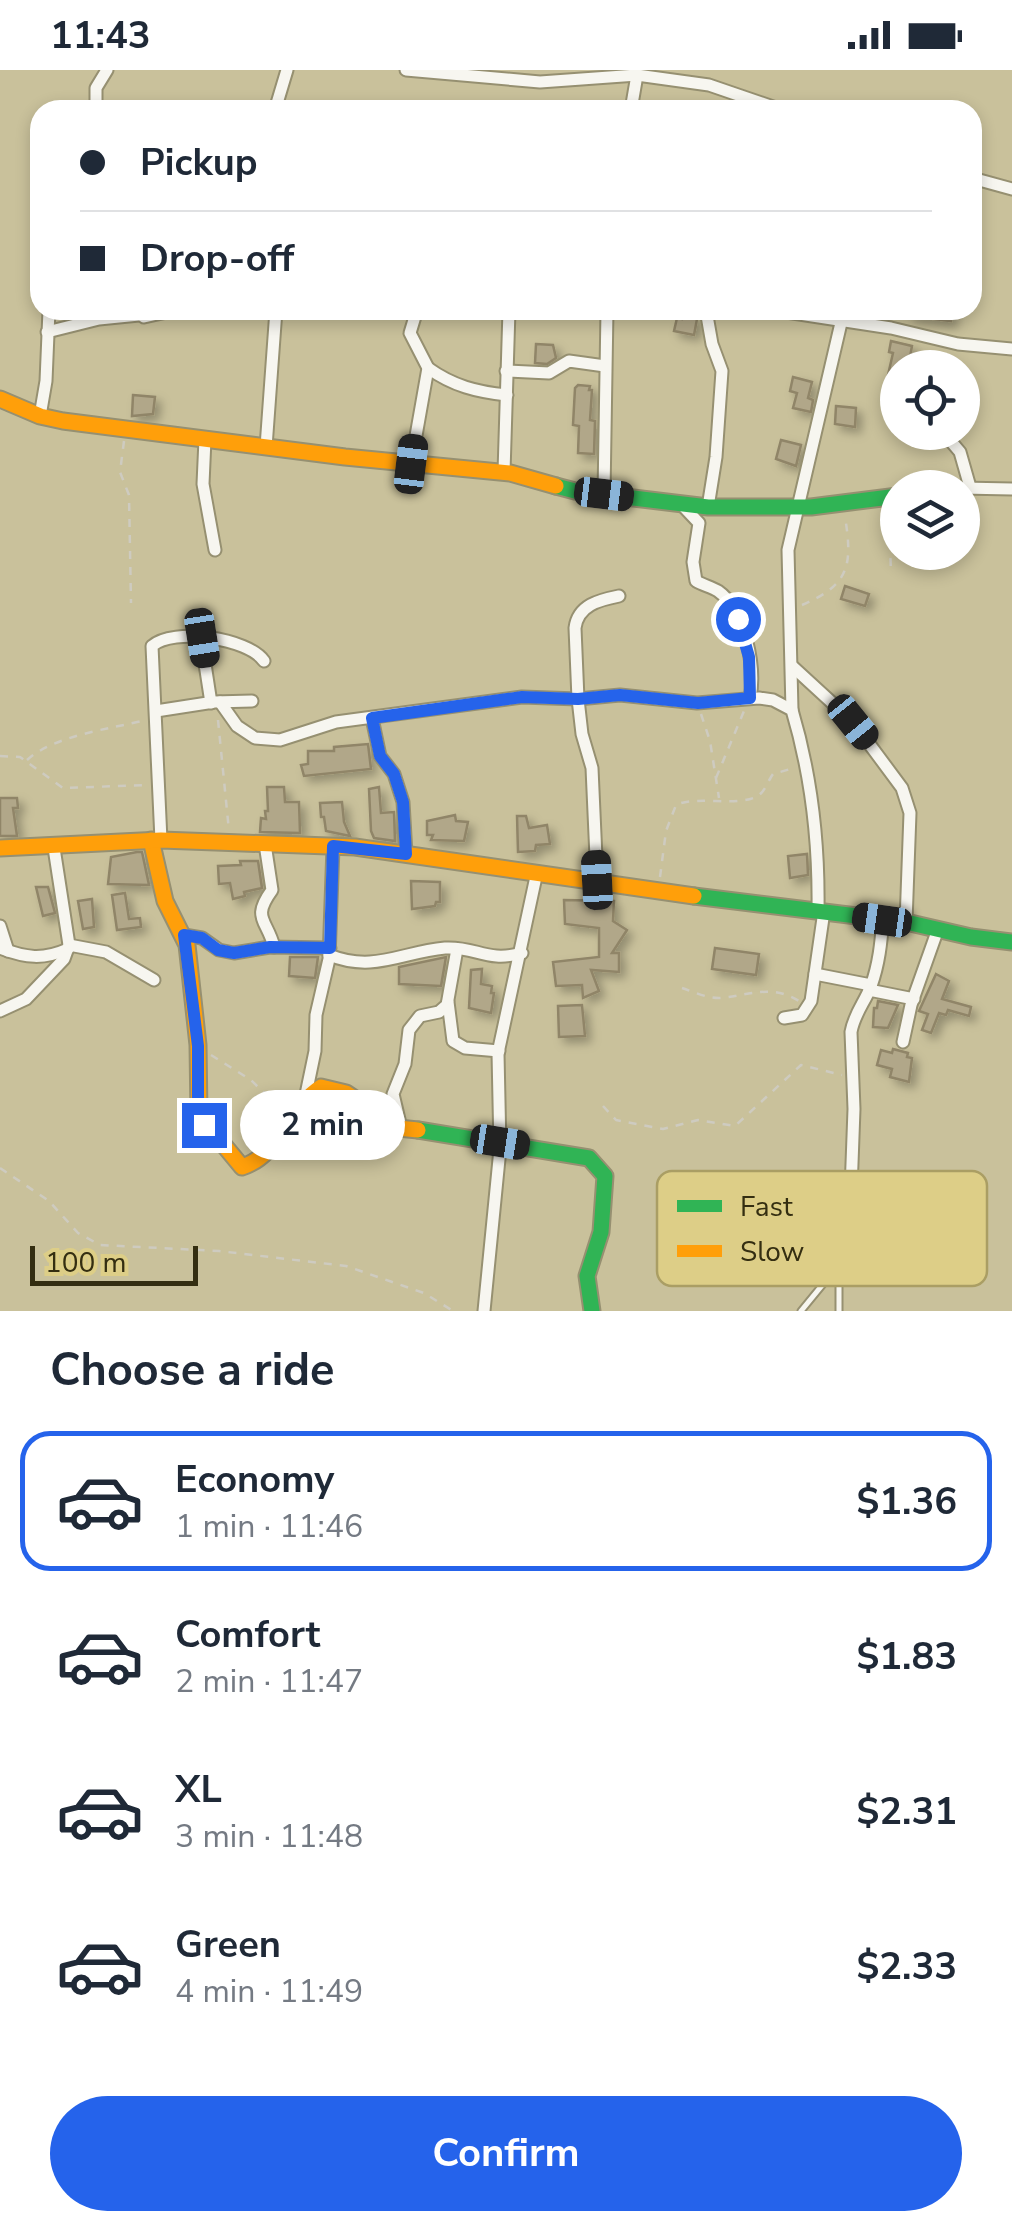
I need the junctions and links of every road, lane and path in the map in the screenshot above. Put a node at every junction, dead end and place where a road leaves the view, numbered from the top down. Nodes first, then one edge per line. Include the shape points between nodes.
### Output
1 (107, 70) edge
2 (287, 70) edge
3 (406, 70) edge
4 (705, 70) edge
5 (453, 72) edge
6 (637, 75) junction
7 (700, 84) junction
8 (96, 100) edge
9 (279, 100) edge
10 (633, 100) edge
11 (758, 100) edge
12 (982, 181) edge
13 (1012, 189) edge
14 (48, 320) edge
15 (95, 320) edge
16 (275, 320) edge
17 (414, 320) edge
18 (509, 320) edge
19 (606, 320) edge
20 (708, 320) edge
21 (841, 320) edge
22 (861, 320) edge
23 (46, 332) junction
24 (1012, 349) edge
25 (604, 366) junction
26 (428, 368) junction
27 (506, 372) junction
28 (507, 395) junction
29 (0, 399) edge
30 (40, 416) junction
31 (126, 430) junction
32 (205, 439) junction
33 (266, 447) junction
34 (411, 464) junction
35 (504, 472) junction
36 (980, 488) edge
37 (1012, 489) edge
38 (604, 494) junction
39 (880, 499) edge
40 (682, 505) junction
41 (843, 505) junction
42 (708, 507) junction
43 (798, 507) junction
44 (215, 550) dead end
45 (891, 570) edge
46 (891, 574) dead end
47 (619, 596) dead end
48 (131, 603) dead end
49 (788, 610) junction
50 (202, 638) junction
51 (264, 661) dead end
52 (792, 666) junction
53 (750, 698) junction
54 (578, 699) junction
55 (252, 701) dead end
56 (216, 702) junction
57 (698, 703) junction
58 (792, 710) junction
59 (156, 714) junction
60 (372, 718) junction
61 (0, 756) edge
62 (26, 761) junction
63 (805, 765) junction
64 (716, 779) junction
65 (158, 786) junction
66 (720, 802) junction
67 (156, 840) junction
68 (230, 843) junction
69 (265, 844) junction
70 (333, 846) junction
71 (0, 848) edge
72 (54, 848) junction
73 (406, 854) junction
74 (538, 872) junction
75 (597, 880) junction
76 (658, 890) junction
77 (820, 911) junction
78 (882, 920) junction
79 (906, 922) junction
80 (0, 926) edge
81 (938, 929) junction
82 (184, 935) junction
83 (1001, 940) edge
84 (69, 947) junction
85 (274, 947) junction
86 (457, 948) junction
87 (4, 949) edge
88 (329, 952) junction
89 (522, 953) junction
90 (814, 974) junction
91 (154, 980) dead end
92 (682, 988) dead end
93 (870, 988) junction
94 (914, 999) junction
95 (448, 1002) junction
96 (808, 1008) junction
97 (0, 1011) edge
98 (784, 1018) dead end
99 (903, 1042) dead end
100 (198, 1046) junction
101 (499, 1050) junction
102 (853, 1078) junction
103 (304, 1100) junction
104 (603, 1106) dead end
105 (401, 1128) junction
106 (500, 1142) junction
107 (0, 1168) edge
108 (851, 1171) edge
109 (822, 1286) edge
110 (841, 1286) edge
111 (453, 1311) edge
112 (484, 1311) edge
113 (592, 1311) edge
114 (801, 1311) edge
115 (838, 1311) edge

1 - 8 street
2 - 9 street
3 - 5 street
4 - 7 street
5 - 6 street via 540,82
6 - 7 street
6 - 10 street
7 - 11 street
12 - 13 street
14 - 23 street
15 - 23 street
16 - 33 street
17 - 26 street via 410,332
18 - 27 street
19 - 25 street
20 - 42 street via 722,371
21 - 43 street
22 - 24 street via 958,344
23 - 30 street
25 - 27 street via 569,361 549,372
25 - 38 street
26 - 28 street via 447,383
26 - 34 street
27 - 28 street
28 - 35 street
29 - 30 street
30 - 31 street
31 - 32 street
31 - 48 path via 120,472 129,495
32 - 33 street
32 - 44 street via 203,484
33 - 34 street
34 - 35 street
35 - 38 street
36 - 37 street
38 - 40 street
39 - 41 street
40 - 42 street
40 - 53 street via 699,524 696,581 722,595 738,619 749,657
41 - 43 street
41 - 49 path via 844,576 830,591
42 - 43 street
43 - 49 street via 788,550
45 - 46 path
47 - 54 street via 598,600 576,619
49 - 52 street
50 - 51 street via 239,642
50 - 56 street
50 - 59 street via 168,638 152,646
52 - 58 street
52 - 79 street via 853,722 902,788 910,813
53 - 57 street
53 - 58 street
53 - 64 path
54 - 57 street via 620,695
54 - 60 street via 522,697
54 - 75 street via 590,756
55 - 56 street
56 - 59 street
56 - 60 street via 237,726 264,740
56 - 68 path
57 - 64 path
58 - 63 street
59 - 62 path via 77,734
59 - 65 street
60 - 73 street via 380,756 403,802
61 - 62 path
62 - 65 path via 63,788
63 - 66 path via 773,774 759,795
63 - 77 street
64 - 66 path
65 - 67 street
66 - 76 path via 676,805
67 - 68 street
67 - 72 street
67 - 82 street via 165,901
68 - 69 street
69 - 70 street
69 - 85 street via 272,890 260,914
70 - 73 street
70 - 88 street
71 - 72 street
72 - 84 street
73 - 74 street
74 - 75 street
74 - 89 street
75 - 76 street
76 - 77 street
77 - 78 street
77 - 90 street
78 - 79 street
78 - 93 street
79 - 81 street
80 - 87 street
81 - 83 street
81 - 94 street
82 - 85 street via 234,953
82 - 100 street
84 - 87 street via 44,958
84 - 91 street via 106,952
84 - 97 street via 26,999
85 - 88 street
86 - 88 street via 368,964
86 - 89 street via 499,958
86 - 95 street
88 - 103 street
89 - 101 street
90 - 93 street
90 - 96 street
92 - 96 path via 719,998 780,990
93 - 94 street
93 - 102 street via 853,1020
94 - 99 street
95 - 101 street via 453,1041
95 - 105 street via 409,1030 406,1064 393,1094
96 - 98 street
100 - 103 path via 263,1092
100 - 103 street via 199,1115 242,1167 286,1131
101 - 106 street
102 - 104 path via 800,1065 735,1126 698,1120 664,1129 616,1120
102 - 108 street
103 - 105 street via 329,1087
105 - 106 street
106 - 112 street
106 - 113 street via 578,1153 602,1169 601,1232 586,1276
107 - 111 path via 100,1244 346,1266 424,1293
109 - 114 lane
110 - 115 lane

